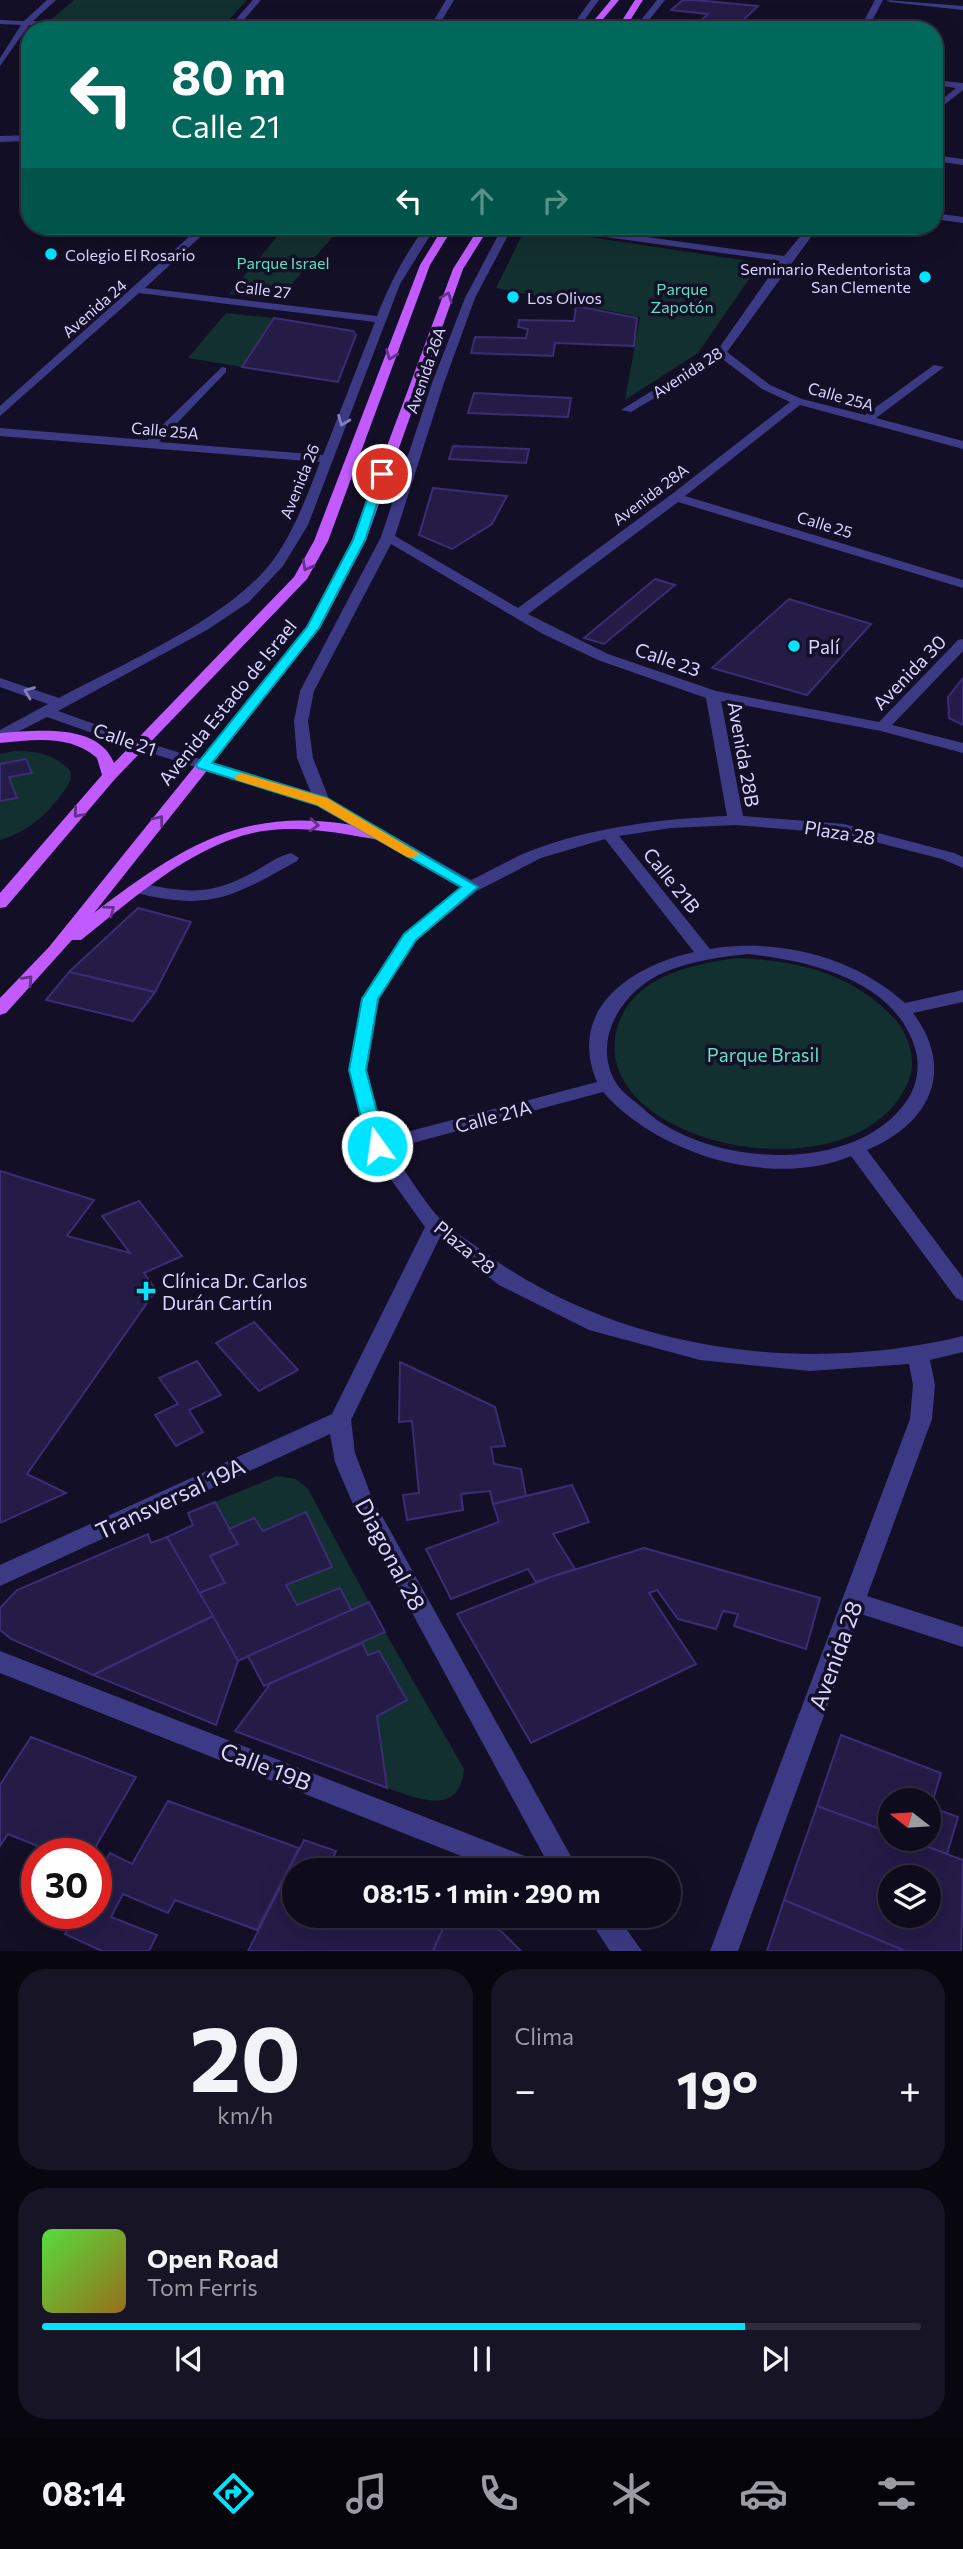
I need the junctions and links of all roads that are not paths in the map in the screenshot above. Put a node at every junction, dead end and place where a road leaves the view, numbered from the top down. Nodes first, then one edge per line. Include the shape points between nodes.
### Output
1 (52, 0) edge
2 (257, 0) edge
3 (450, 0) edge
4 (595, 0) edge
5 (615, 0) edge
6 (639, 0) edge
7 (661, 0) edge
8 (879, 0) edge
9 (890, 0) edge
10 (963, 8) edge
11 (28, 21) edge
12 (237, 21) edge
13 (437, 21) edge
14 (580, 21) edge
15 (598, 21) edge
16 (626, 21) edge
17 (644, 21) edge
18 (868, 21) edge
19 (0, 22) edge
20 (21, 22) edge
21 (21, 31) edge
22 (0, 64) edge
23 (943, 83) edge
24 (963, 86) edge
25 (943, 103) edge
26 (21, 138) edge
27 (0, 139) edge
28 (943, 159) edge
29 (963, 162) edge
30 (943, 217) edge
31 (963, 220) edge
32 (197, 235) edge
33 (425, 235) edge
34 (443, 235) edge
35 (479, 235) edge
36 (503, 235) edge
37 (612, 235) edge
38 (807, 235) edge
39 (787, 259) junction
40 (139, 290) junction
41 (383, 320) junction
42 (721, 354) junction
43 (938, 367) dead end
44 (222, 370) dead end
45 (798, 401) junction
46 (627, 411) dead end
47 (0, 412) edge
48 (866, 420) junction
49 (0, 432) edge
50 (150, 444) junction
51 (963, 445) edge
52 (327, 459) junction
53 (676, 497) junction
54 (388, 537) junction
55 (963, 584) edge
56 (520, 613) junction
57 (963, 643) edge
58 (0, 682) edge
59 (713, 695) junction
60 (52, 707) junction
61 (882, 727) junction
62 (0, 737) edge
63 (141, 745) junction
64 (963, 748) edge
65 (203, 765) junction
66 (110, 776) junction
67 (322, 802) junction
68 (736, 820) junction
69 (608, 833) junction
70 (379, 835) junction
71 (291, 858) dead end
72 (963, 863) edge
73 (471, 887) junction
74 (138, 888) junction
75 (0, 903) edge
76 (55, 951) junction
77 (704, 953) junction
78 (963, 996) edge
79 (0, 1009) edge
80 (904, 1009) junction
81 (608, 1085) junction
82 (377, 1146) junction
83 (856, 1149) junction
84 (435, 1226) junction
85 (963, 1293) edge
86 (963, 1343) edge
87 (918, 1355) junction
88 (340, 1420) junction
89 (0, 1576) edge
90 (854, 1602) junction
91 (963, 1637) edge
92 (0, 1662) edge
93 (498, 1858) edge
94 (559, 1858) edge
95 (610, 1928) edge
96 (628, 1951) edge
97 (724, 1951) edge

1 - 11 street
2 - 12 street
3 - 13 street
4 - 14 street
5 - 15 main road
6 - 16 main road
7 - 17 street
8 - 18 street
9 - 10 street
19 - 20 street
21 - 22 street
23 - 24 street
24 - 25 street
26 - 27 street
28 - 29 street
30 - 31 street
32 - 40 street, Avenida 24
33 - 41 street, Avenida 26 via 404,267
34 -> 63 main road, Avenida Estado de Israel via 425,265 321,541 300,579
65 -> 35 main road, Avenida Estado de Israel via 284,667 334,591 359,540 458,269
36 - 54 street, Avenida 26A via 470,298
37 - 39 street
38 - 39 street, Avenida 28
39 - 42 street, Avenida 28
40 - 41 street, Calle 27
40 - 47 street, Avenida 24
41 -> 52 street, Avenida 26
42 - 45 street, Calle 25A via 766,387
42 - 46 street, Avenida 28
43 - 48 street
44 - 50 street
45 - 48 street, Calle 25A
45 - 53 street, Avenida 28A
48 - 51 street, Calle 25A
49 - 50 street, Calle 25A
50 - 52 street, Calle 25A
52 - 60 street, Avenida 26 via 302,525 278,563 244,599 202,627
53 - 55 street, Calle 25
53 - 56 street, Avenida 28A
54 - 56 street, Calle 23
54 - 67 street, Avenida 26A via 307,691 302,721 305,758
56 - 59 street, Calle 23 via 603,657
57 - 61 street, Avenida 30
60 -> 58 street
59 - 61 street, Calle 23
59 - 68 street, Avenida 28B
60 - 62 street, Avenida 26
60 - 63 street, Calle 21
61 - 64 street, Calle 23
62 - 66 main road via 60,736 80,741 102,754
63 - 65 street, Calle 21
63 - 66 main road, Avenida Estado de Israel
65 - 67 street, Calle 21
76 -> 65 main road, Avenida Estado de Israel
66 -> 75 main road, Avenida Estado de Israel
67 - 70 street, Calle 21
68 - 69 street, Plaza 28 via 671,823
68 - 72 street, Plaza 28 via 844,829
69 - 73 street, Plaza 28 via 535,855
69 - 77 street, Calle 21B
70 - 73 street, Calle 21
74 -> 70 main road via 210,842 255,827 292,824
71 - 74 street via 244,884 210,896
73 - 82 street, Plaza 28 via 410,937 370,999 358,1070
76 -> 74 main road
79 -> 76 main road, Avenida Estado de Israel
77 - 80 street via 748,949 793,953 836,965 874,985
77 - 81 street via 660,966 625,988 603,1017 597,1051
78 - 80 street
80 - 83 street via 922,1039 927,1070 917,1101 893,1128
81 - 82 street, Calle 21A
81 - 83 street via 639,1118 685,1144 742,1159 802,1161
82 - 84 street, Plaza 28
83 - 85 street
84 - 87 street, Plaza 28 via 506,1280 596,1324 700,1352 810,1363
84 - 88 street
86 - 87 street, Plaza 28
87 - 90 street, Avenida 28 via 924,1385 920,1419
88 - 89 street, Transversal 19A
88 - 94 street, Diagonal 28 via 346,1466 363,1502
90 - 91 street
90 - 97 street, Avenida 28
92 - 93 street, Calle 19B
95 - 96 street

